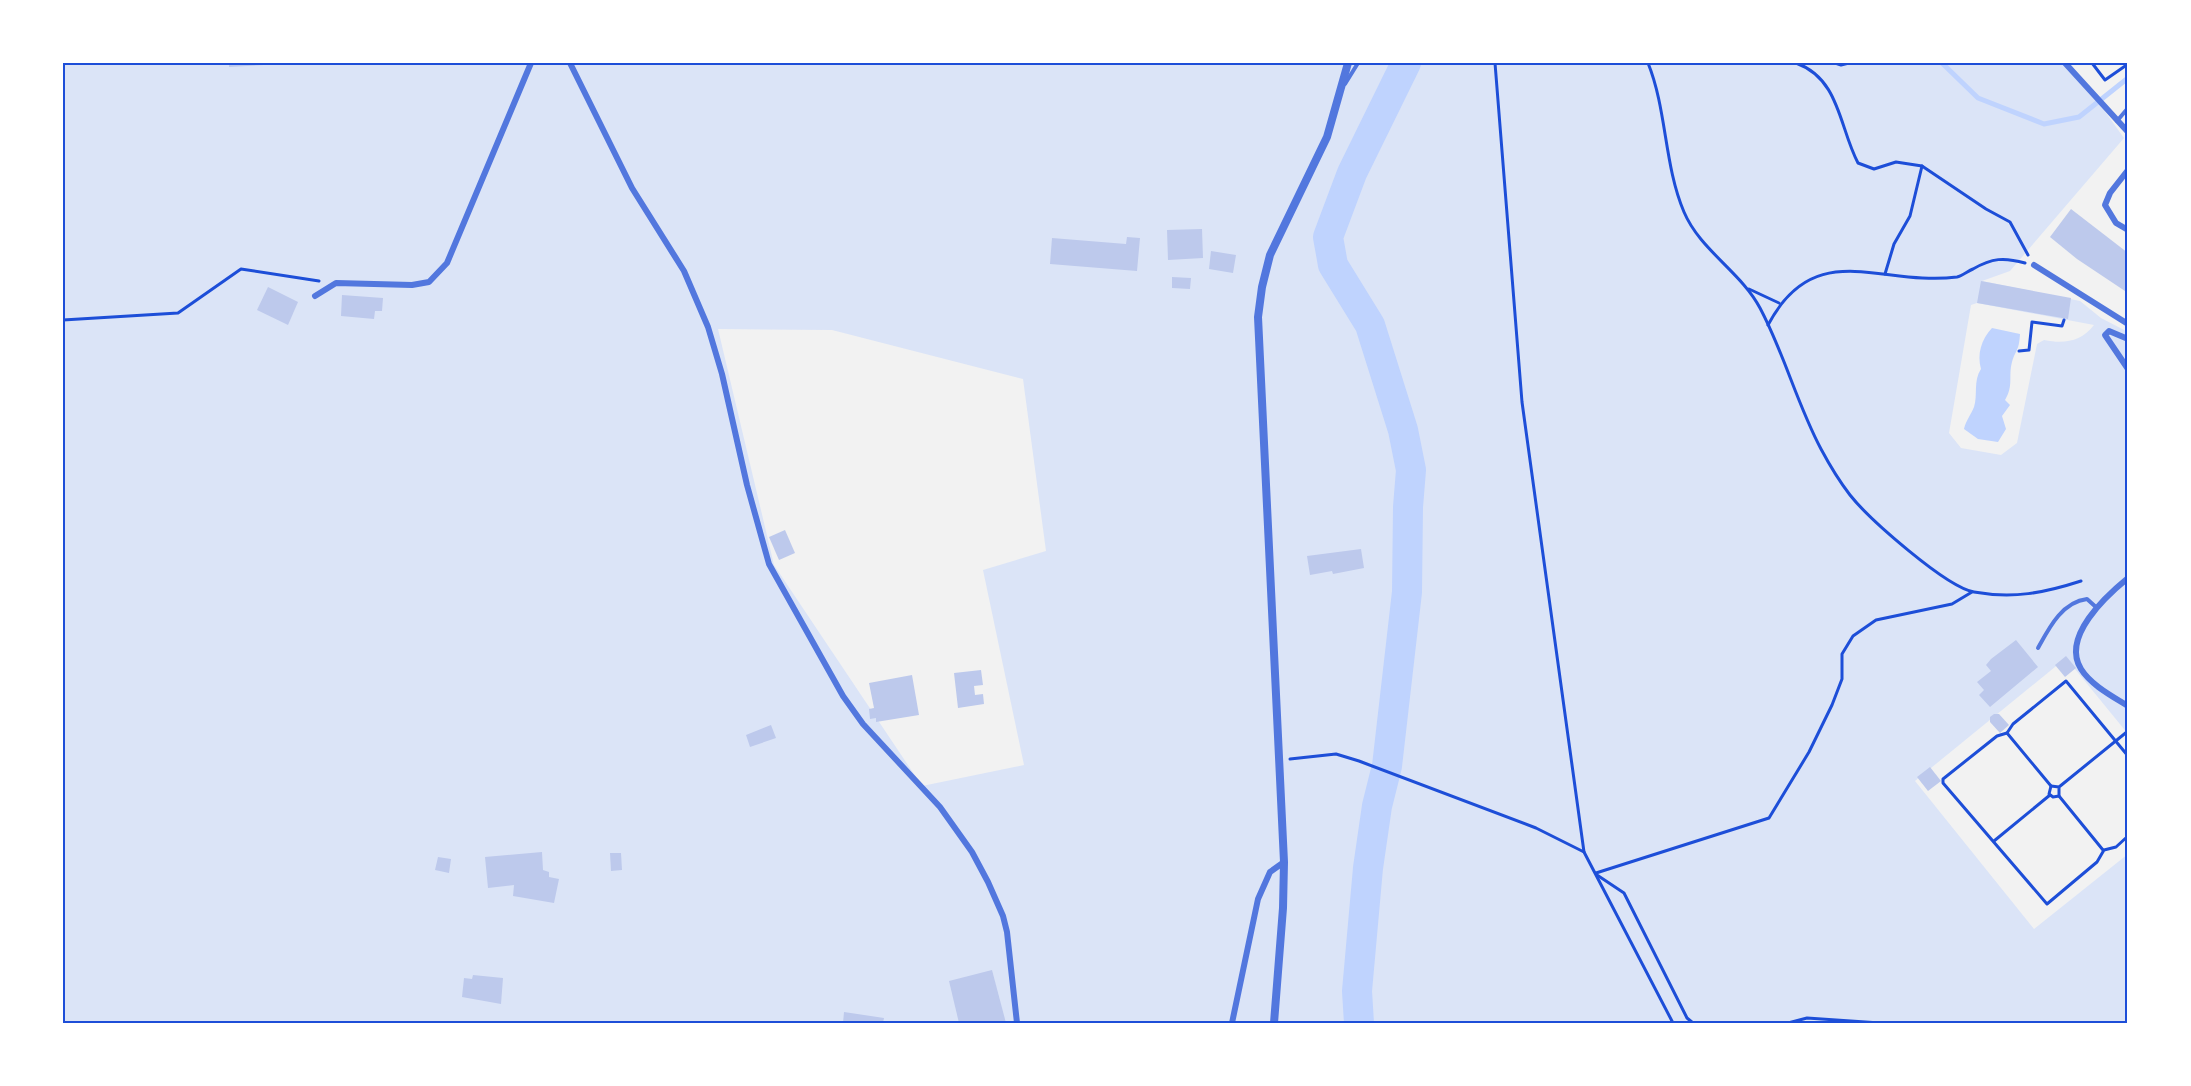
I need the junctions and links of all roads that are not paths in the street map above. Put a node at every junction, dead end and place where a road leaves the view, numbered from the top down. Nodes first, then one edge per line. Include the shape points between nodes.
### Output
1 (531, 63) edge
2 (570, 63) edge
3 (1348, 63) edge
4 (1358, 63) edge
5 (2065, 63) edge
6 (1340, 93) junction
7 (2128, 108) edge
8 (2116, 121) junction
9 (2128, 132) edge
10 (2128, 170) edge
11 (2128, 230) edge
12 (2034, 265) road end
13 (315, 296) dead end
14 (2128, 324) edge
15 (2128, 339) edge
16 (2128, 369) edge
17 (2128, 578) edge
18 (2097, 608) junction
19 (2038, 648) dead end
20 (2128, 706) edge
21 (1284, 862) junction
22 (1017, 1023) edge
23 (1232, 1023) edge
24 (1274, 1023) edge

1 - 13 street via 439,274 429,282 412,285 336,283
2 - 22 street via 632,188 684,271 700,306 722,374 769,564 843,696 863,724 940,807 988,882 1003,916
3 - 6 street
4 - 6 lane
5 - 8 street
6 - 21 street via 1327,137 1270,255 1258,317
7 - 8 lane
8 - 9 street
10 - 11 street via 2105,205 2116,223
12 - 14 street
15 - 16 street via 2109,330 2105,335
17 - 18 street
18 - 19 lane via 2087,598 2074,600
18 - 20 street via 2082,629 2074,651 2080,669
21 - 23 street via 1270,872 1258,899
21 - 24 street

